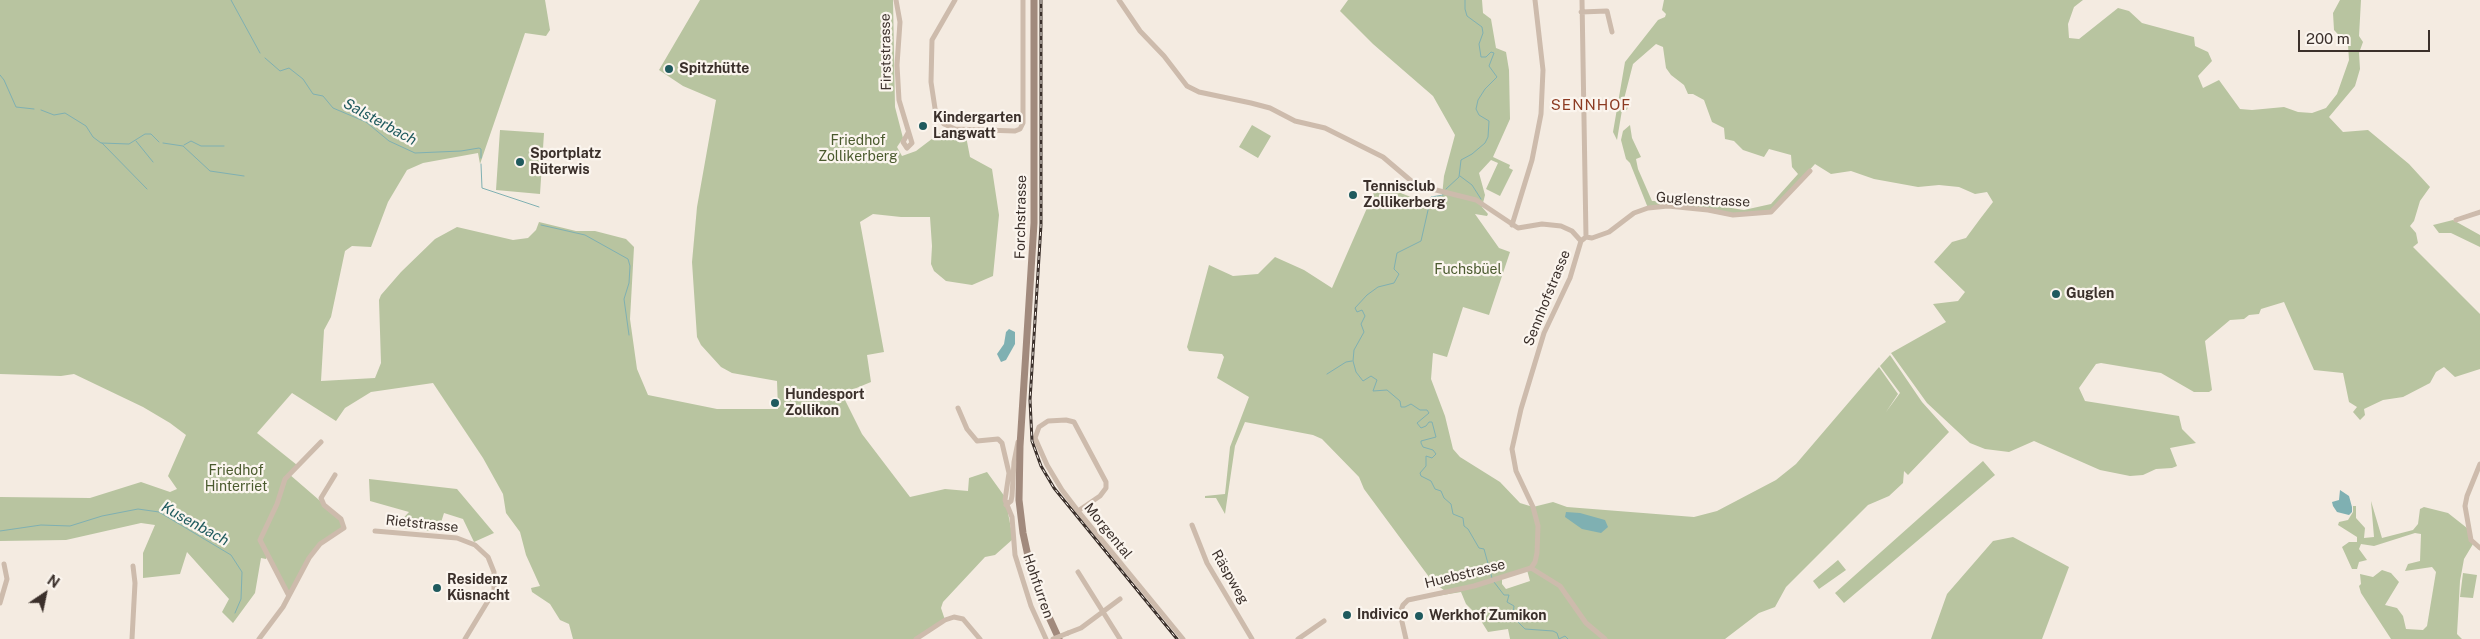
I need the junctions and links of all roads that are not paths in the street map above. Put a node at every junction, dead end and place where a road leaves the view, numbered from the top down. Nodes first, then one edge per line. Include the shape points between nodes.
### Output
1 (896, 0) edge
2 (955, 0) edge
3 (1023, 0) edge
4 (1034, 0) edge
5 (1119, 0) edge
6 (1535, 0) edge
7 (1582, 0) edge
8 (1581, 12) junction
9 (1612, 32) dead end
10 (908, 133) dead end
11 (1810, 171) dead end
12 (2480, 212) edge
13 (2456, 220) dead end
14 (1512, 225) junction
15 (1586, 237) junction
16 (1581, 241) junction
17 (958, 408) dead end
18 (1021, 434) junction
19 (321, 442) dead end
20 (2480, 464) edge
21 (335, 475) dead end
22 (1006, 505) junction
23 (1078, 511) junction
24 (1192, 525) dead end
25 (375, 531) dead end
26 (2480, 548) edge
27 (4, 564) dead end
28 (133, 566) dead end
29 (1530, 568) junction
30 (1078, 572) dead end
31 (288, 594) junction
32 (1120, 599) dead end
33 (0, 603) edge
34 (1103, 613) junction
35 (1324, 621) dead end
36 (132, 639) edge
37 (259, 639) edge
38 (465, 639) edge
39 (916, 639) edge
40 (980, 639) edge
41 (1046, 639) edge
42 (1053, 639) edge
43 (1059, 639) edge
44 (1120, 639) edge
45 (1183, 639) edge
46 (1252, 639) edge
47 (1298, 639) edge
48 (1406, 639) edge
49 (1605, 639) edge

1 - 10 street, Firststrasse via 900,22 898,100
2 - 3 street via 932,40 931,82 936,115 955,130 1015,131 1023,123
4 - 18 main road, Forchstrasse via 1033,240
5 - 14 street via 1140,31 1187,86 1199,92 1270,108 1295,121 1325,128 1383,157 1416,185 1476,200
6 - 14 street via 1543,70 1541,114 1532,160
7 - 8 street
8 - 9 street via 1607,11
8 - 15 street
11 - 15 street, Guglenstrasse via 1771,212 1733,215 1668,206 1648,208 1634,213 1609,232
12 - 13 street
14 - 16 street via 1518,228 1558,225 1572,231
15 - 16 street, Sennhofstrasse
16 - 29 street, Sennhofstrasse via 1570,278 1537,354 1514,436 1512,461 1538,526 1535,562
17 - 22 street via 967,429 977,441 998,439 1002,443 1009,473
18 - 22 street, Forchstrasse via 1014,462 1011,501
18 - 43 main road, Forchstrasse via 1019,500 1025,543 1039,593
19 - 31 street via 285,479 260,540
20 - 26 street via 2465,506 2471,540
21 - 31 street via 321,498 344,528 320,544 308,558
22 - 41 street, Hohfurren via 1012,518 1015,555 1024,586
23 - 23 street, Morgental via 1104,492 1106,482 1074,422 1055,420 1039,427 1035,438 1062,490
23 - 45 street, Morgental
24 - 46 street, Räspweg via 1207,563
25 - 38 street, Rietstrasse via 457,538 475,545 488,557 494,572 494,591
27 - 33 street via 8,579
28 - 36 street
29 - 48 street, Huebstrasse via 1404,602 1400,613
29 - 49 street via 1560,586 1586,623
30 - 34 street
31 - 37 street via 283,607
32 - 34 street
34 - 42 street, bridge via 1081,628
34 - 44 street
35 - 47 street
39 - 40 street via 954,617 963,619

